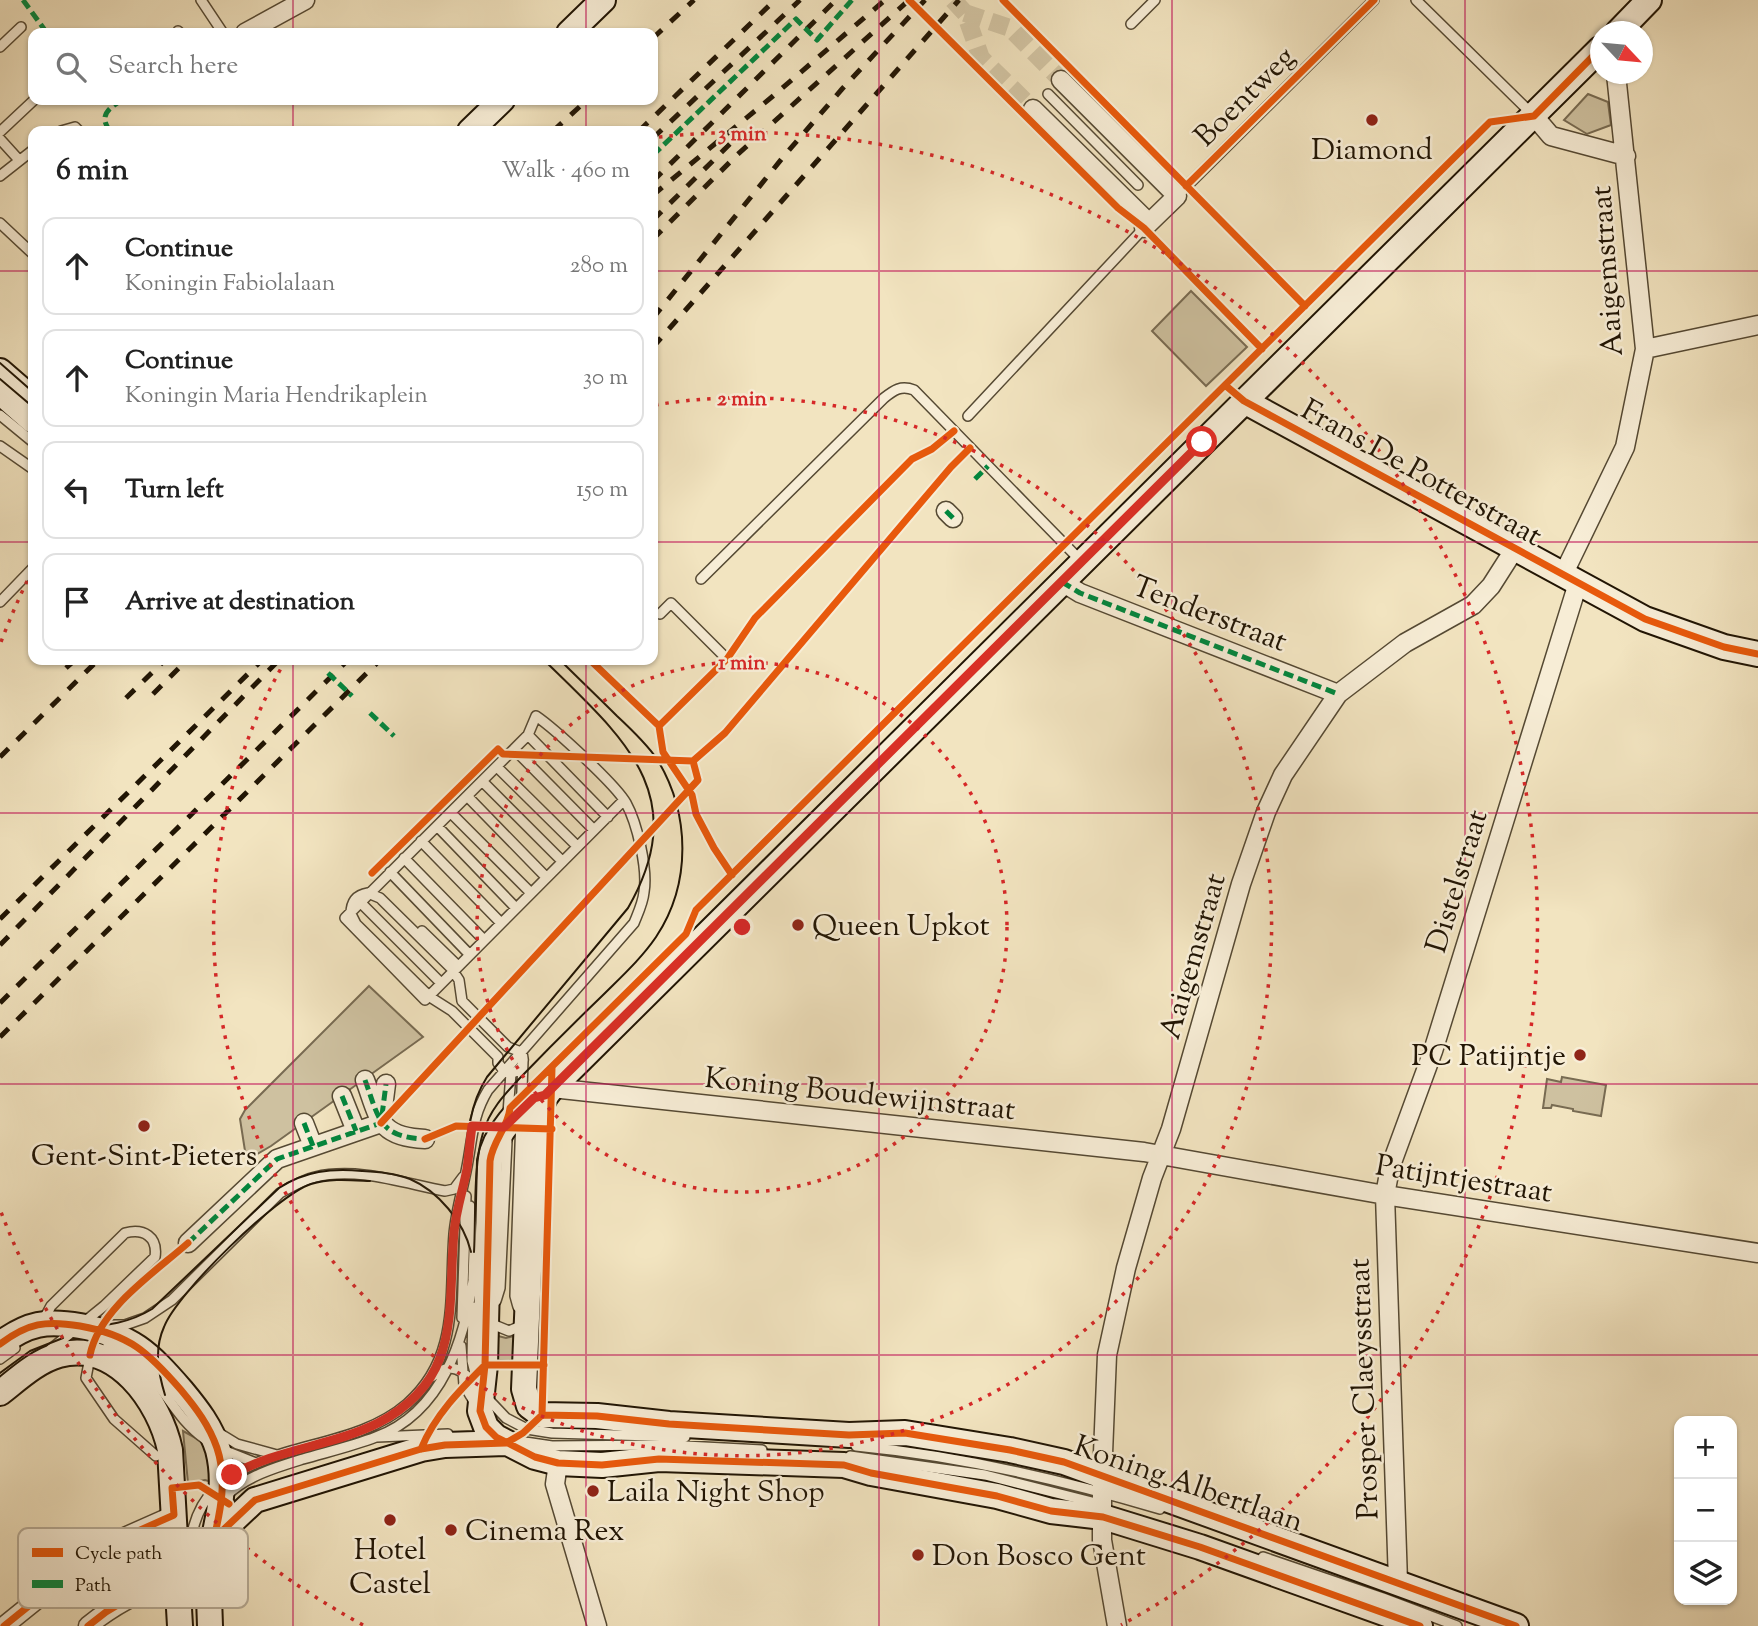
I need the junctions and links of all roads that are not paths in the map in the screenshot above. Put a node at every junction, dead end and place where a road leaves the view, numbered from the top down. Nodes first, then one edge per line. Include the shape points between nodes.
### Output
1 (201, 0) edge
2 (305, 0) edge
3 (603, 0) edge
4 (1155, 0) edge
5 (1374, 0) edge
6 (1416, 0) edge
7 (1649, 0) edge
8 (1629, 21) edge
9 (1131, 24) dead end
10 (21, 27) dead end
11 (220, 28) edge
12 (254, 28) edge
13 (574, 28) edge
14 (0, 47) edge
15 (1590, 60) edge
16 (1061, 80) tunnel mouth
17 (1617, 84) edge
18 (1048, 94) dead end
19 (29, 105) edge
20 (497, 105) edge
21 (1033, 109) tunnel mouth
22 (1534, 116) junction
23 (475, 126) edge
24 (0, 132) edge
25 (0, 139) edge
26 (1626, 156) junction
27 (28, 157) edge
28 (0, 176) edge
29 (1138, 184) dead end
30 (1177, 196) junction
31 (0, 223) edge
32 (1146, 225) junction
33 (28, 249) edge
34 (1758, 325) edge
35 (1645, 349) junction
36 (0, 371) edge
37 (0, 392) edge
38 (28, 396) edge
39 (1244, 401) junction
40 (0, 415) edge
41 (968, 416) dead end
42 (28, 417) edge
43 (28, 439) edge
44 (0, 446) edge
45 (28, 466) edge
46 (1514, 550) junction
47 (1082, 563) junction
48 (28, 573) edge
49 (701, 579) dead end
50 (1571, 579) junction
51 (1062, 582) junction
52 (0, 602) edge
53 (660, 614) dead end
54 (1758, 654) edge
55 (727, 659) dead end
56 (1338, 694) junction
57 (528, 735) junction
58 (514, 749) junction
59 (497, 767) junction
60 (482, 781) junction
61 (468, 797) junction
62 (624, 800) junction
63 (451, 813) junction
64 (607, 817) junction
65 (437, 826) junction
66 (594, 830) junction
67 (421, 841) junction
68 (577, 846) junction
69 (404, 858) junction
70 (562, 861) junction
71 (390, 872) junction
72 (546, 877) junction
73 (376, 887) junction
74 (531, 892) junction
75 (360, 902) junction
76 (516, 908) junction
77 (501, 923) junction
78 (484, 940) junction
79 (470, 955) junction
80 (458, 966) junction
81 (441, 983) junction
82 (523, 1060) junction
83 (511, 1073) junction
84 (365, 1080) dead end
85 (386, 1084) dead end
86 (549, 1092) junction
87 (342, 1096) dead end
88 (304, 1123) dead end
89 (381, 1123) junction
90 (356, 1131) junction
91 (425, 1139) dead end
92 (313, 1146) junction
93 (1161, 1155) junction
94 (467, 1169) junction
95 (1385, 1195) junction
96 (188, 1243) dead end
97 (1758, 1253) edge
98 (474, 1275) junction
99 (486, 1321) junction
100 (528, 1323) junction
101 (72, 1332) junction
102 (461, 1336) junction
103 (24, 1337) edge
104 (90, 1355) junction
105 (0, 1359) edge
106 (33, 1368) junction
107 (449, 1368) junction
108 (461, 1371) junction
109 (423, 1386) junction
110 (0, 1392) edge
111 (481, 1401) junction
112 (212, 1435) junction
113 (377, 1437) junction
114 (509, 1440) junction
115 (779, 1451) dead end
116 (817, 1454) dead end
117 (156, 1456) dead end
118 (279, 1456) junction
119 (296, 1461) junction
120 (255, 1463) junction
121 (558, 1463) junction
122 (222, 1491) junction
123 (1105, 1500) junction
124 (1166, 1511) dead end
125 (174, 1515) junction
126 (1178, 1515) dead end
127 (144, 1528) edge
128 (181, 1528) edge
129 (195, 1528) edge
130 (210, 1528) edge
131 (225, 1528) edge
132 (1252, 1553) dead end
133 (1398, 1582) junction
134 (26, 1608) edge
135 (115, 1608) edge
136 (186, 1608) edge
137 (189, 1608) edge
138 (207, 1608) edge
139 (4, 1626) edge
140 (88, 1626) edge
141 (180, 1626) edge
142 (190, 1626) edge
143 (210, 1626) edge
144 (597, 1626) edge
145 (1117, 1626) edge
146 (1420, 1626) edge
147 (1457, 1626) edge
148 (1489, 1626) edge
149 (1516, 1626) edge

1 - 11 lane
2 - 12 street
3 - 13 street
4 - 9 lane
5 - 30 lane, Boentweg
6 - 22 lane
7 - 8 street
10 - 14 lane
15 - 22 street
16 - 30 street
17 - 26 street, Aaigemstraat
18 - 29 lane
19 - 24 lane
20 - 23 street
21 - 32 street
22 - 26 street, Aaigemstraat via 1552,136
22 - 39 street
25 - 27 lane
26 - 35 street, Aaigemstraat
27 - 28 lane
30 - 32 street, Boentweg
31 - 33 lane
32 - 41 lane
34 - 35 street
35 - 50 street, Aaigemstraat via 1625,447
36 - 38 street
37 - 42 street
39 - 46 street, Frans De Potterstraat
39 - 47 street
40 - 43 lane
44 - 45 lane
46 - 50 street, Frans De Potterstraat
46 - 56 street, Aaigemstraat via 1473,605 1405,643
47 - 49 lane via 914,390 905,387 884,398
47 - 51 street
48 - 52 lane
50 - 54 street, Frans De Potterstraat via 1645,619
50 - 95 street, Distelstraat via 1433,1051 1390,1168
51 - 56 street, Tenderstraat
51 - 86 street
53 - 55 lane via 671,603
56 - 93 street, Aaigemstraat via 1283,775 1266,811
57 - 58 lane
57 - 62 lane via 536,716
57 - 64 lane
58 - 59 lane
58 - 66 lane
59 - 60 lane
59 - 68 lane
60 - 61 lane
60 - 70 lane
61 - 63 lane
61 - 72 lane
62 - 64 lane
62 - 94 lane via 645,877 638,913 626,933 488,1090 474,1119
63 - 65 lane
63 - 74 lane
64 - 66 lane
65 - 67 lane
65 - 76 lane
66 - 68 lane
67 - 69 lane
67 - 77 lane
68 - 70 lane
69 - 71 lane
69 - 78 lane
70 - 72 lane
71 - 73 lane
71 - 79 lane
72 - 74 lane
73 - 75 lane
73 - 80 lane
74 - 76 lane
75 - 81 lane
75 - 81 lane via 345,918 425,1000
76 - 77 lane
77 - 78 lane
78 - 79 lane
79 - 80 lane
80 - 81 lane
82 - 83 lane
82 - 83 lane via 521,1052 509,1047 461,1001 456,975 380,898 368,893 357,897 351,908 353,920
82 - 100 lane via 515,1296
83 - 99 lane via 500,1288
84 - 89 street
85 - 89 street
86 - 93 street, Koning Boudewijnstraat
86 - 99 street via 534,1098 509,1122 496,1140 490,1161
86 - 100 street via 537,1114 534,1141
87 - 90 street
88 - 92 street
89 - 90 street
89 - 91 street via 401,1136
90 - 92 street
92 - 96 street via 277,1159
93 - 95 street, Patijntjestraat
93 - 123 street, Aaigemstraat via 1126,1268 1107,1355
94 - 98 lane
94 - 101 lane via 461,1182 445,1191 389,1178 334,1175 300,1182 280,1193 172,1300 145,1318
94 - 102 lane
94 - 109 lane via 455,1225 449,1327 438,1363
95 - 97 street, Patijntjestraat
95 - 133 street, Prosper Claeysstraat
98 - 102 lane
98 - 111 lane via 472,1361
99 - 100 lane via 509,1331
99 - 111 street
100 - 123 street, Koning Albertlaan via 525,1397 542,1415 849,1435 905,1433 1063,1462
101 - 103 street via 61,1322
101 - 103 lane via 155,1257 153,1239 134,1230 125,1233
101 - 106 lane
101 - 112 street via 116,1334 155,1360 199,1412
102 - 107 lane
102 - 108 lane
103 - 105 lane
104 - 106 street via 59,1355
104 - 117 lane via 86,1378 114,1419
104 - 125 street via 118,1367 135,1381 162,1420 170,1450
106 - 110 street
107 - 108 lane
107 - 109 lane via 441,1369
107 - 113 lane via 415,1415
108 - 111 lane
108 - 111 lane via 464,1385
109 - 118 lane via 407,1404 377,1423
111 - 114 street via 486,1426
111 - 123 lane via 517,1425 552,1433 782,1440 901,1450 1000,1467
112 - 118 lane
112 - 120 lane
112 - 122 street
113 - 114 lane via 428,1433
113 - 119 lane
114 - 115 lane via 552,1446 666,1445
114 - 121 street, Koning Albertlaan via 535,1457
114 - 131 street via 421,1449 280,1491 256,1500
116 - 123 lane via 985,1475
118 - 120 lane
119 - 120 lane
119 - 122 lane
120 - 122 lane
121 - 123 street, Koning Albertlaan via 602,1465 659,1459 844,1465 1051,1511
121 - 144 street via 555,1484
122 - 129 lane via 204,1503
122 - 130 street
123 - 124 lane
123 - 133 street, Koning Albertlaan
123 - 145 street, Aaigemstraat via 1102,1540
123 - 146 street, Koning Albertlaan via 1212,1551
125 - 127 street
125 - 128 street
126 - 148 lane
132 - 147 lane
133 - 149 street, Koning Albertlaan
134 - 139 street
135 - 140 street
136 - 141 street
137 - 142 lane
138 - 143 street

